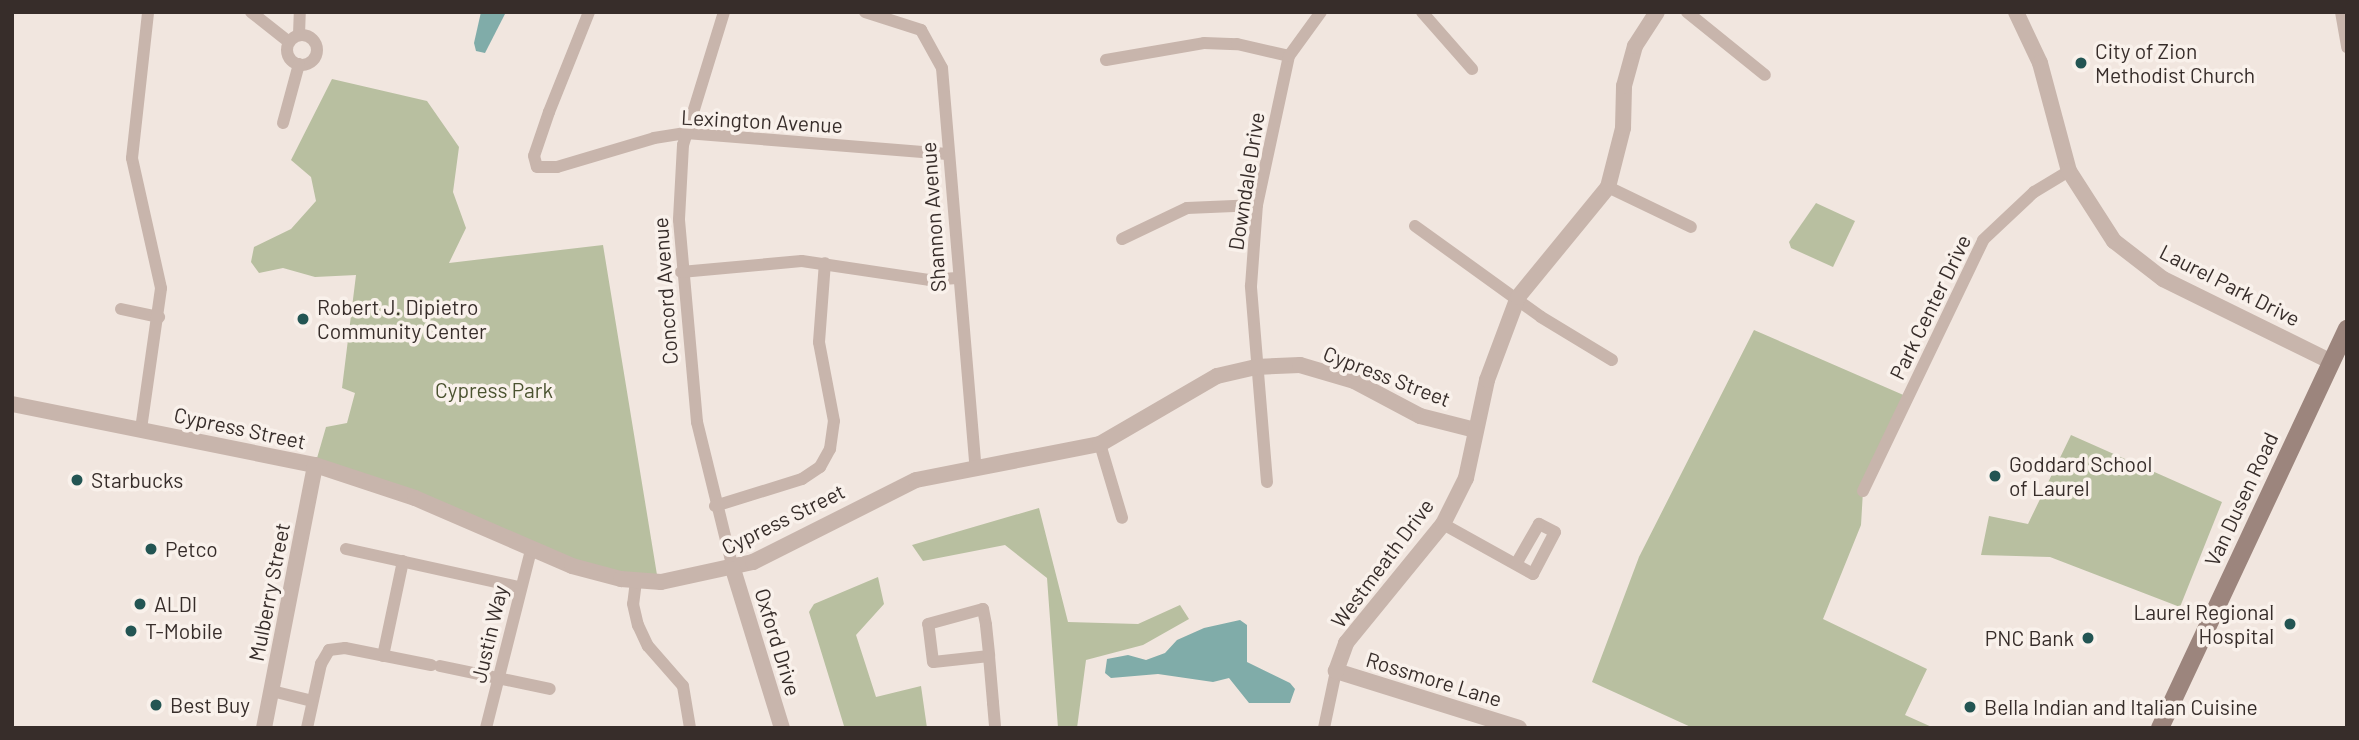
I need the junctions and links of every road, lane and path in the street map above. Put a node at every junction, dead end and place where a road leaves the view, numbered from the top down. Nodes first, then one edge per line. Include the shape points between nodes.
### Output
1 (148, 12) edge
2 (251, 12) edge
3 (300, 12) edge
4 (589, 12) edge
5 (724, 12) edge
6 (865, 12) edge
7 (1321, 12) edge
8 (1422, 12) edge
9 (1657, 12) edge
10 (1687, 12) edge
11 (2017, 12) edge
12 (2341, 12) edge
13 (294, 38) junction
14 (2347, 47) edge
15 (1289, 56) junction
16 (1107, 60) dead end
17 (299, 64) junction
18 (1472, 69) dead end
19 (1765, 75) dead end
20 (284, 123) dead end
21 (686, 133) junction
22 (947, 155) junction
23 (2069, 171) junction
24 (1608, 187) junction
25 (1257, 205) junction
26 (1415, 226) dead end
27 (1691, 227) dead end
28 (1122, 239) dead end
29 (825, 263) junction
30 (681, 272) junction
31 (957, 278) junction
32 (1518, 297) junction
33 (121, 309) dead end
34 (159, 317) junction
35 (2347, 329) edge
36 (1612, 360) dead end
37 (2330, 361) junction
38 (1256, 367) junction
39 (12, 404) edge
40 (141, 429) junction
41 (1475, 430) junction
42 (1100, 444) junction
43 (315, 465) junction
44 (975, 465) junction
45 (1266, 482) dead end
46 (1863, 491) dead end
47 (715, 506) junction
48 (1122, 518) dead end
49 (1443, 524) junction
50 (346, 549) dead end
51 (531, 550) junction
52 (403, 561) junction
53 (1516, 565) dead end
54 (733, 569) junction
55 (636, 581) junction
56 (519, 587) junction
57 (383, 656) junction
58 (989, 656) junction
59 (1336, 671) junction
60 (499, 677) junction
61 (550, 689) dead end
62 (272, 691) junction
63 (312, 701) junction
64 (264, 728) edge
65 (307, 728) edge
66 (486, 728) edge
67 (690, 728) edge
68 (782, 728) edge
69 (995, 728) edge
70 (1324, 728) edge
71 (1519, 728) edge
72 (2160, 728) edge

1 - 34 street via 132,158 159,275
2 - 13 street
3 - 13 street
4 - 21 street, Lexington Avenue via 541,134 534,156 537,167 557,167
5 - 21 street, Concord Avenue
6 - 22 street, Shannon Avenue via 912,25 930,40 942,68
7 - 15 street, Downdale Drive
8 - 18 street
9 - 24 street, Westmeath Drive via 1636,46 1627,76 1623,128
10 - 19 street
11 - 23 street, Laurel Park Drive via 2040,64
12 - 14 street
13 - 17 street via 287,53
13 - 17 street via 314,41 317,52 310,62
15 - 16 street via 1237,44 1204,43
15 - 25 street, Downdale Drive
17 - 20 street
21 - 22 street, Lexington Avenue
21 - 30 street, Concord Avenue via 679,191
22 - 31 street, Shannon Avenue
23 - 37 street, Laurel Park Drive via 2095,218 2126,253
23 - 46 street, Park Center Drive via 2026,198 1983,240
24 - 27 street
24 - 32 street, Westmeath Drive
25 - 28 street via 1186,208
25 - 38 street, Downdale Drive via 1251,286
26 - 32 street
29 - 30 street via 792,261
29 - 31 street via 929,280
29 - 47 street via 818,342 834,421 831,449 820,467 803,479
30 - 47 street, Concord Avenue via 692,387
31 - 44 street, Shannon Avenue
32 - 36 street via 1541,317
32 - 41 street, Westmeath Drive via 1502,332
33 - 34 street
34 - 40 street
35 - 37 main road, Van Dusen Road
37 - 72 main road, Van Dusen Road
38 - 41 street, Cypress Street via 1300,365 1354,381 1420,416
38 - 42 street, Cypress Street via 1217,376
38 - 45 street, Downdale Drive
39 - 40 street, Cypress Street
40 - 43 street, Cypress Street
41 - 49 street, Westmeath Drive via 1466,478
42 - 44 street, Cypress Street
42 - 48 street
43 - 51 street, Cypress Street via 415,498
43 - 62 street, Mulberry Street
44 - 54 street, Cypress Street via 883,494
47 - 54 street, Concord Avenue
49 - 53 street
49 - 59 street, Westmeath Drive via 1368,611 1346,643
50 - 52 street
51 - 55 street, Cypress Street via 572,566
51 - 56 street, Justin Way
52 - 56 street
52 - 57 street
54 - 55 street, Cypress Street via 686,579
54 - 68 street, Oxford Drive
55 - 67 street via 633,604 638,625 648,646 683,686
56 - 60 street, Justin Way
57 - 60 street
57 - 63 street via 345,648 329,650
58 - 58 street via 938,664 930,657 926,629 933,621 983,609
58 - 69 street
59 - 70 street, Westmeath Drive
59 - 71 street, Rossmore Lane
60 - 61 street
60 - 66 street, Justin Way
62 - 63 street
62 - 64 street, Mulberry Street
63 - 65 street

